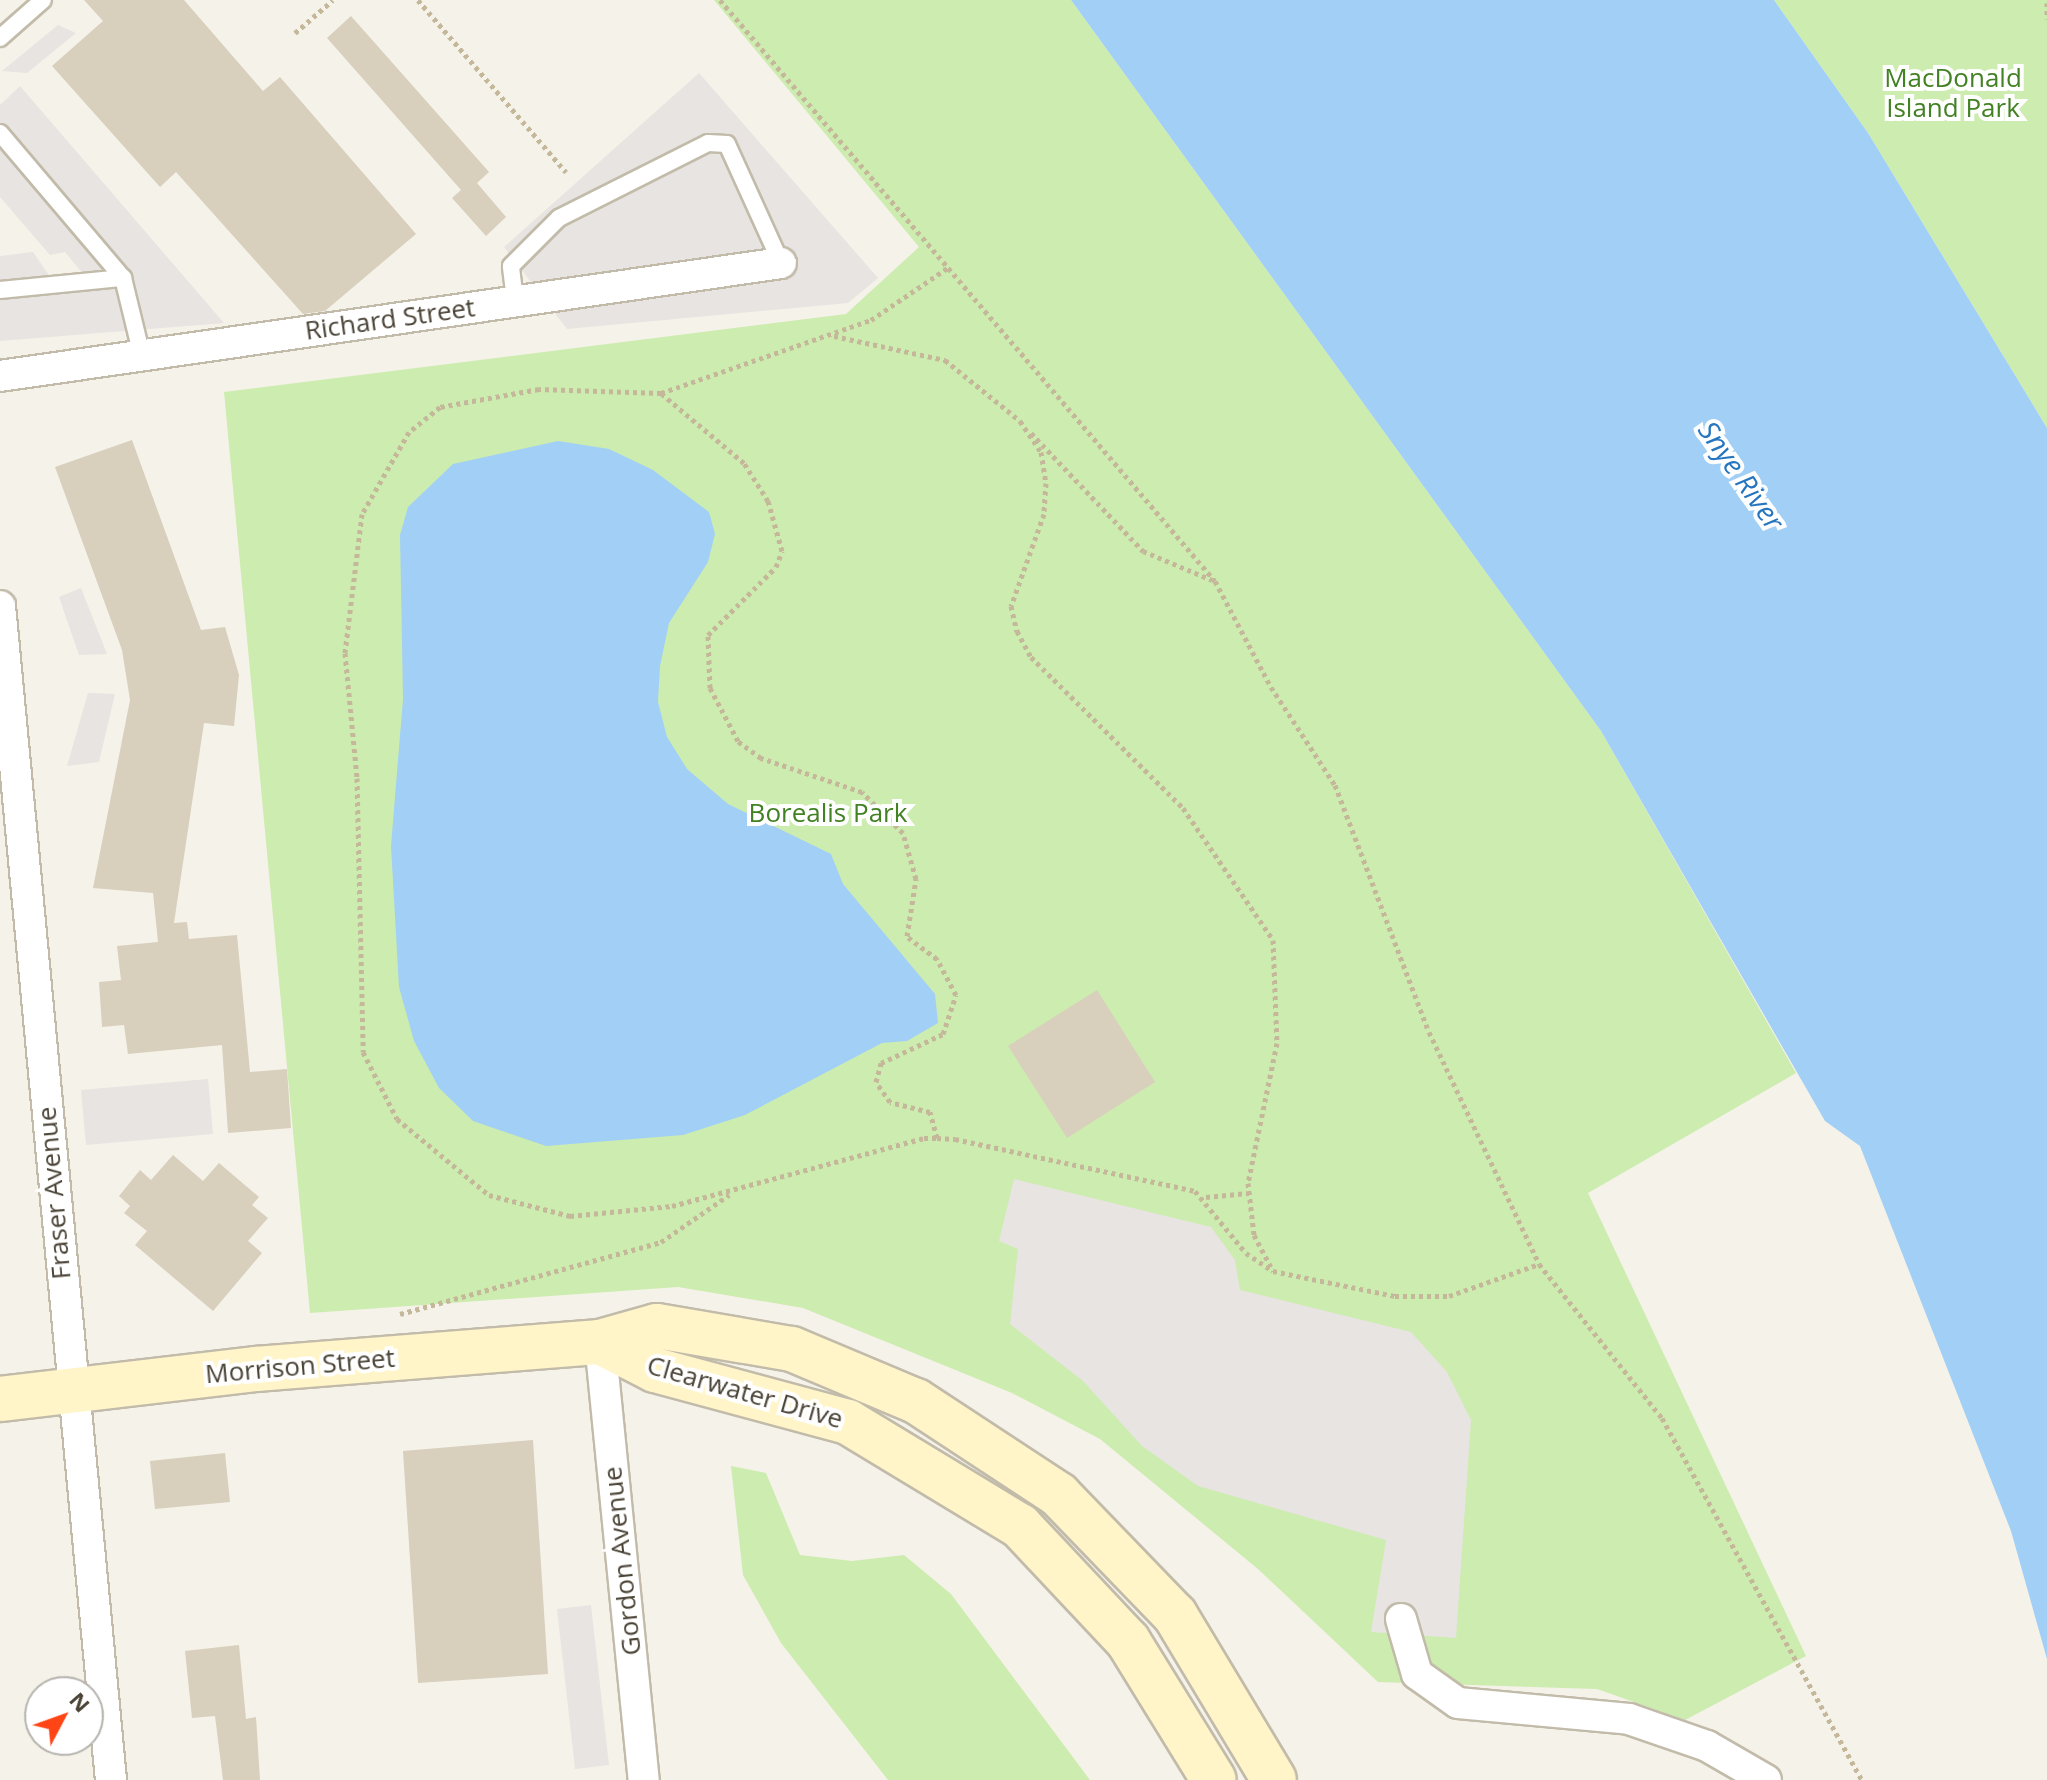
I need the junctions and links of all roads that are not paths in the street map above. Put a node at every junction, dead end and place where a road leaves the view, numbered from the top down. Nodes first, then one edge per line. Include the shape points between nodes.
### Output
1 (43, 0) edge
2 (0, 38) edge
3 (0, 133) edge
4 (781, 263) joint
5 (123, 278) junction
6 (0, 290) edge
7 (515, 300) junction
8 (142, 356) junction
9 (0, 376) edge
10 (0, 606) edge
11 (600, 1342) junction
12 (71, 1390) junction
13 (0, 1399) edge
14 (1401, 1619) dead end
15 (111, 1780) edge
16 (644, 1780) edge
17 (1214, 1780) edge
18 (1274, 1780) edge
19 (1766, 1780) edge

1 - 2 lane
3 - 5 lane
4 - 7 street, Richard Street
4 - 7 lane via 727,144 708,143 559,218 511,266
5 - 6 lane
5 - 8 lane
7 - 8 street, Richard Street
8 - 9 street, Richard Street
10 - 12 street, Fraser Avenue
11 - 12 main road, Morrison Street
11 - 16 street, Gordon Avenue
11 - 17 main road, Clearwater Drive via 655,1370 848,1422 1020,1526 1128,1641
11 - 18 main road, Clearwater Drive via 657,1326 792,1349 916,1401 1021,1465 1175,1615
12 - 13 main road, Morrison Street
12 - 15 street, Fraser Avenue
14 - 19 street via 1417,1674 1458,1703 1629,1719 1707,1746

